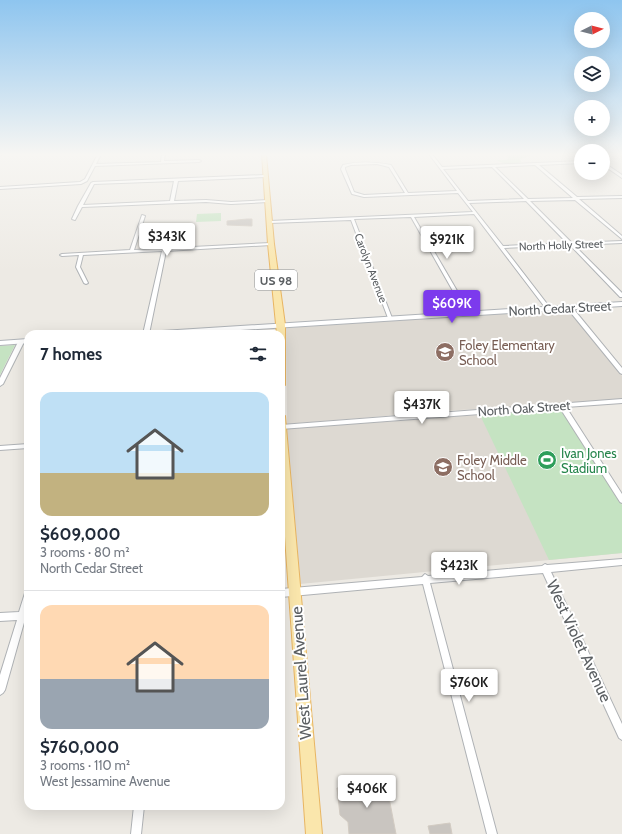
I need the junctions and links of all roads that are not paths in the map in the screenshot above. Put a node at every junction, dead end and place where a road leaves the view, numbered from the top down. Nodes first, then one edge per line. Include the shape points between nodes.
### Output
1 (87, 193) edge
2 (174, 193) edge
3 (267, 193) edge
4 (354, 193) edge
5 (435, 193) edge
6 (459, 193) edge
7 (520, 193) edge
8 (570, 193) edge
9 (407, 194) joint
10 (622, 197) edge
11 (577, 199) junction
12 (268, 201) junction
13 (528, 201) junction
14 (172, 202) junction
15 (466, 202) junction
16 (80, 206) junction
17 (474, 212) junction
18 (142, 216) dead end
19 (412, 216) junction
20 (352, 218) junction
21 (74, 219) dead end
22 (270, 222) junction
23 (622, 238) edge
24 (622, 242) edge
25 (272, 244) junction
26 (571, 245) junction
27 (501, 248) junction
28 (164, 250) junction
29 (132, 251) junction
30 (81, 254) junction
31 (62, 255) dead end
32 (86, 283) dead end
33 (622, 296) edge
34 (622, 304) edge
35 (569, 307) junction
36 (549, 309) junction
37 (468, 314) junction
38 (390, 318) junction
39 (282, 325) junction
40 (147, 330) edge
41 (226, 330) edge
42 (282, 330) edge
43 (24, 341) edge
44 (0, 343) edge
45 (622, 372) edge
46 (0, 384) edge
47 (622, 401) edge
48 (561, 405) junction
49 (285, 423) edge
50 (24, 446) edge
51 (0, 448) edge
52 (285, 471) edge
53 (622, 500) edge
54 (622, 562) edge
55 (545, 568) junction
56 (425, 578) junction
57 (295, 591) junction
58 (285, 592) edge
59 (24, 615) edge
60 (0, 617) edge
61 (24, 618) edge
62 (0, 690) edge
63 (622, 735) edge
64 (139, 810) edge
65 (136, 834) edge
66 (314, 834) edge
67 (492, 834) edge

1 - 16 street
2 - 14 street
3 - 12 main road, US 98
4 - 9 street via 364,196
5 - 9 street
6 - 15 street
7 - 13 street
8 - 11 street
10 - 11 street
11 - 13 street
11 - 23 street
12 - 14 street
12 - 22 main road, US 98
13 - 15 street
13 - 26 street
14 - 16 street
15 - 17 street
16 - 21 street
17 - 19 street
17 - 27 street
18 - 29 street
19 - 20 street
19 - 37 street
20 - 22 street
20 - 38 street, Carolyn Avenue
22 - 25 main road, US 98
24 - 26 street, North Holly Street
25 - 28 street
25 - 39 main road, US 98
26 - 27 street
26 - 33 street
27 - 36 street
28 - 29 street
28 - 40 street
29 - 30 street
30 - 31 street
30 - 32 street via 78,267
34 - 35 street, North Cedar Street
35 - 36 street, North Cedar Street
35 - 45 street
36 - 37 street, North Cedar Street
37 - 38 street, North Cedar Street
38 - 39 street, North Cedar Street
39 - 41 street, North Cedar Street
39 - 42 main road, US 98
43 - 44 street
43 - 46 street
47 - 48 street, North Oak Street
48 - 49 street, North Oak Street
48 - 53 street
50 - 51 street
52 - 57 main road, West Laurel Avenue
54 - 55 street
55 - 56 street
55 - 63 street, West Violet Avenue
56 - 57 street
56 - 67 street
57 - 58 street
57 - 66 main road, West Laurel Avenue
59 - 60 street
61 - 62 street
64 - 65 street

